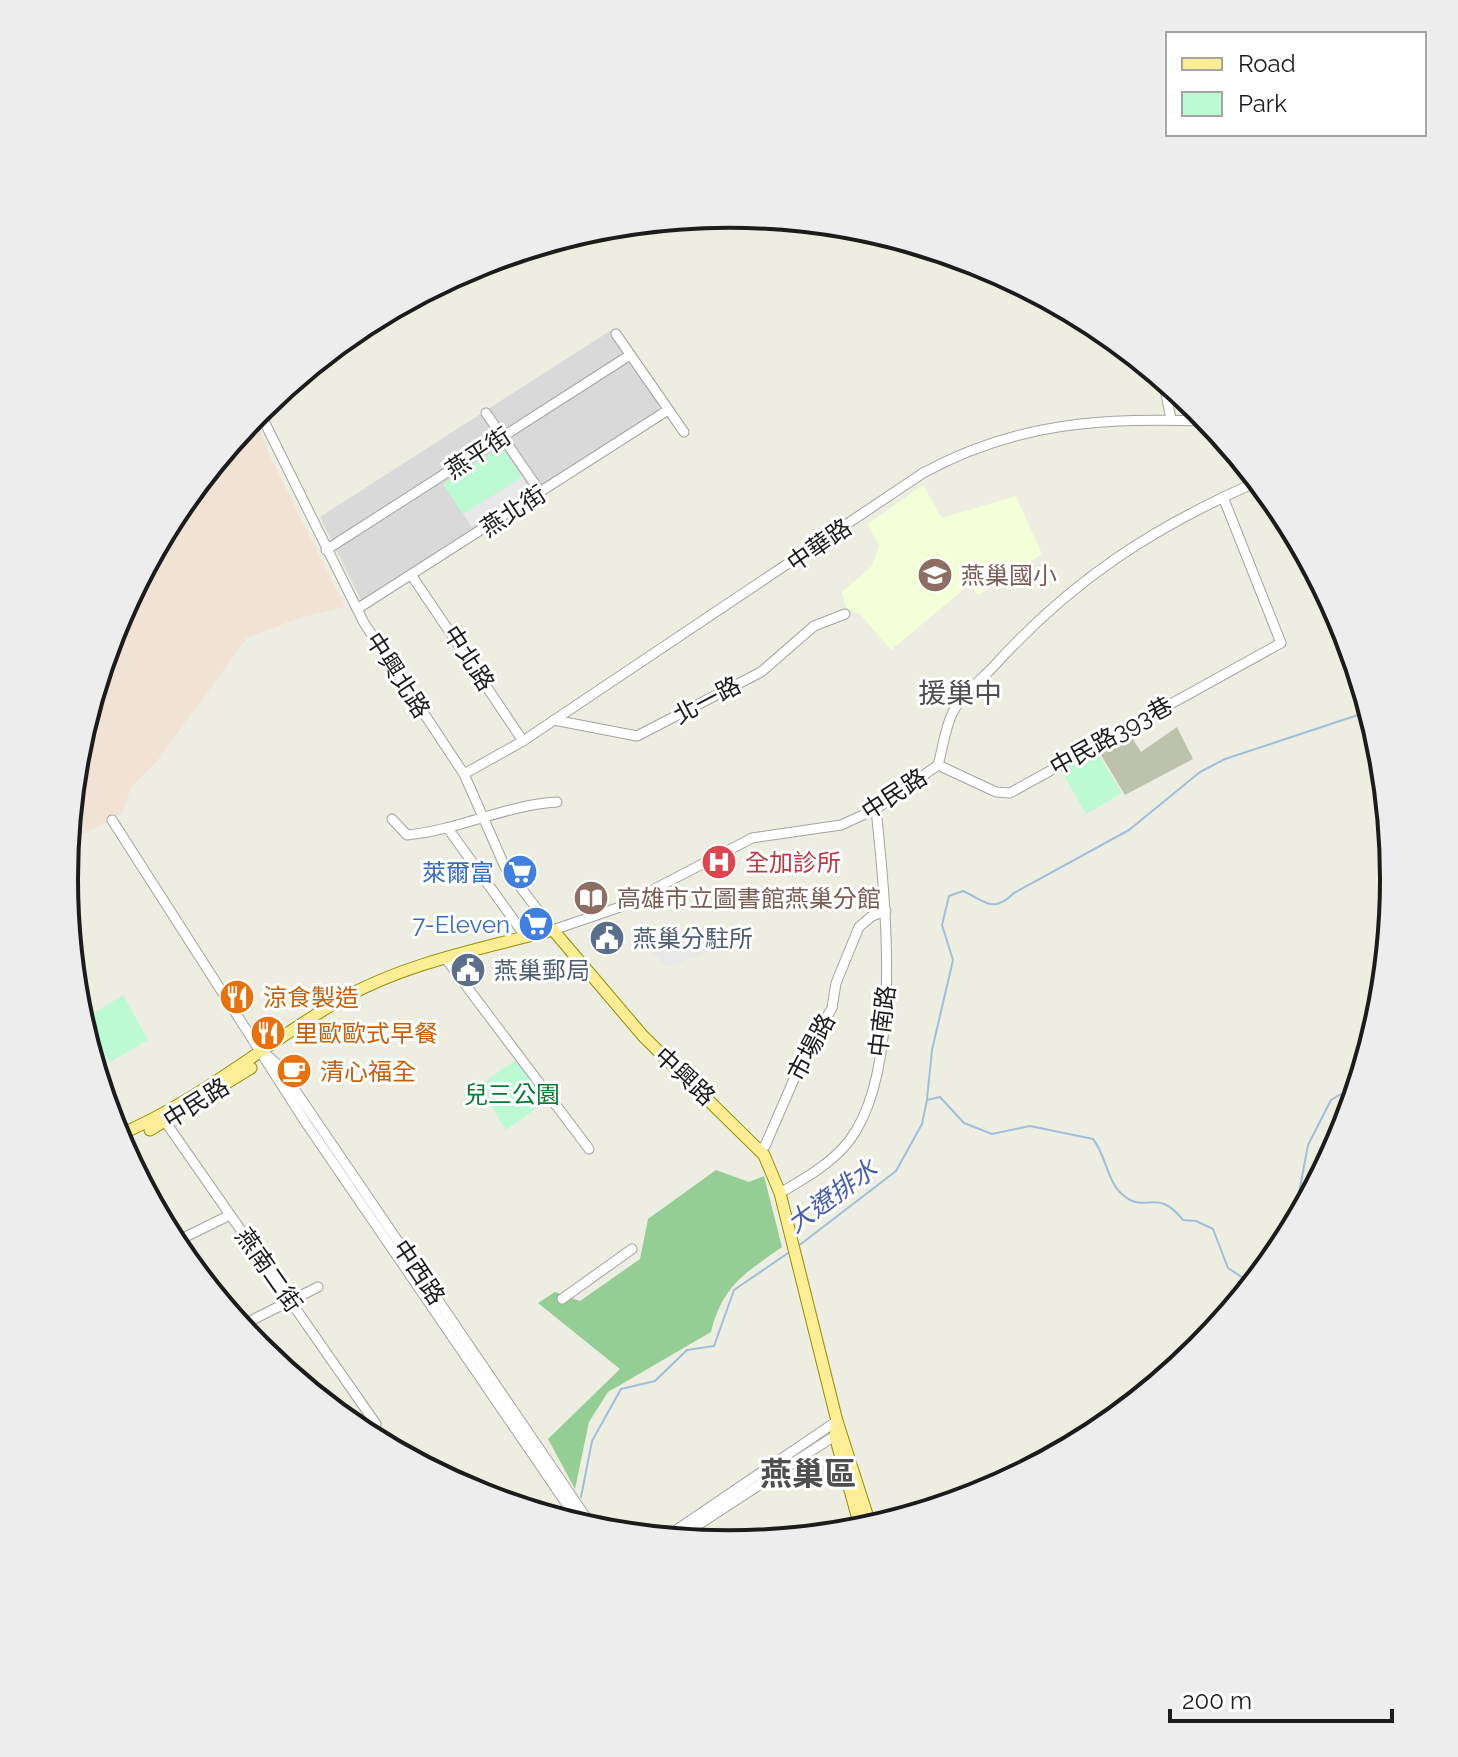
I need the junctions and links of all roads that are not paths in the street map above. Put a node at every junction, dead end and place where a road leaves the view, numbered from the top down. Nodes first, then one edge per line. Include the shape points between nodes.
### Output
1 (616, 334) dead end
2 (630, 355) junction
3 (1167, 397) edge
4 (668, 410) junction
5 (486, 413) dead end
6 (1171, 419) junction
7 (1191, 420) edge
8 (265, 423) edge
9 (684, 432) dead end
10 (502, 437) junction
11 (1248, 486) edge
12 (541, 493) junction
13 (1223, 497) junction
14 (326, 550) junction
15 (412, 576) junction
16 (357, 609) junction
17 (845, 614) dead end
18 (554, 720) junction
19 (523, 741) junction
20 (938, 765) junction
21 (464, 774) junction
22 (557, 802) dead end
23 (876, 809) junction
24 (482, 817) junction
25 (392, 819) dead end
26 (112, 820) dead end
27 (449, 830) junction
28 (886, 911) junction
29 (553, 930) junction
30 (526, 937) junction
31 (446, 959) junction
32 (263, 1052) junction
33 (164, 1120) junction
34 (130, 1131) edge
35 (132, 1137) edge
36 (589, 1149) dead end
37 (759, 1149) junction
38 (780, 1193) junction
39 (230, 1215) junction
40 (186, 1237) edge
41 (632, 1249) dead end
42 (318, 1287) dead end
43 (562, 1299) dead end
44 (290, 1300) junction
45 (251, 1320) edge
46 (375, 1425) edge
47 (839, 1429) junction
48 (714, 1510) junction
49 (577, 1511) edge
50 (867, 1514) edge
51 (858, 1516) edge
52 (683, 1528) edge
53 (691, 1528) edge

1 - 2 street
2 - 4 street
2 - 10 street, 燕平街
3 - 6 street
4 - 9 street
4 - 12 street, 燕北街
5 - 10 street
6 - 7 street, 中華路
6 - 18 street, 中華路 via 1063,424 960,453
8 - 14 street, 中興北路
10 - 12 street
10 - 14 street, 燕平街
11 - 13 street, 中民路
12 - 15 street, 燕北街
13 - 20 street, 中民路 via 1135,543 1031,626 959,701
13 - 20 street, 中民路393巷 via 1281,643 1010,793 996,792
14 - 16 street, 中興北路
15 - 16 street, 燕北街
15 - 19 street, 中北路
16 - 21 street, 中興北路
17 - 18 street, 北一路 via 814,626 761,672 637,736
18 - 19 street, 中華路
19 - 21 street, 中華路
20 - 23 street, 中民路
21 - 24 street, 中興北路
22 - 24 street via 524,804
23 - 28 street, 中南路
23 - 29 street, 中民路 via 841,825 752,838 620,907
24 - 27 street
24 - 29 street, 中興北路 via 505,867
25 - 27 street via 407,835
26 - 32 street, 中西路
27 - 30 street
28 - 37 street, 市場路 via 859,927 836,983 832,1008
28 - 38 street, 中南路 via 888,976 867,1105 847,1144
29 - 30 main road, 中民路
29 - 37 main road, 中興路 via 643,1036
30 - 31 main road, 中民路
31 - 32 main road, 中民路 via 393,974
31 - 36 street
32 - 33 main road, 中民路
32 - 49 street, 中西路 via 306,1123
33 - 34 main road, 中民路
33 - 35 main road, 中民路
33 - 39 street, 燕南二街
37 - 38 main road, 中興路
38 - 47 main road, 中興路
39 - 40 street
39 - 44 street, 燕南二街
41 - 43 street
42 - 44 street
44 - 45 street
44 - 46 street, 燕南二街
47 - 48 street
47 - 50 main road
47 - 51 main road
48 - 52 street
48 - 53 street

